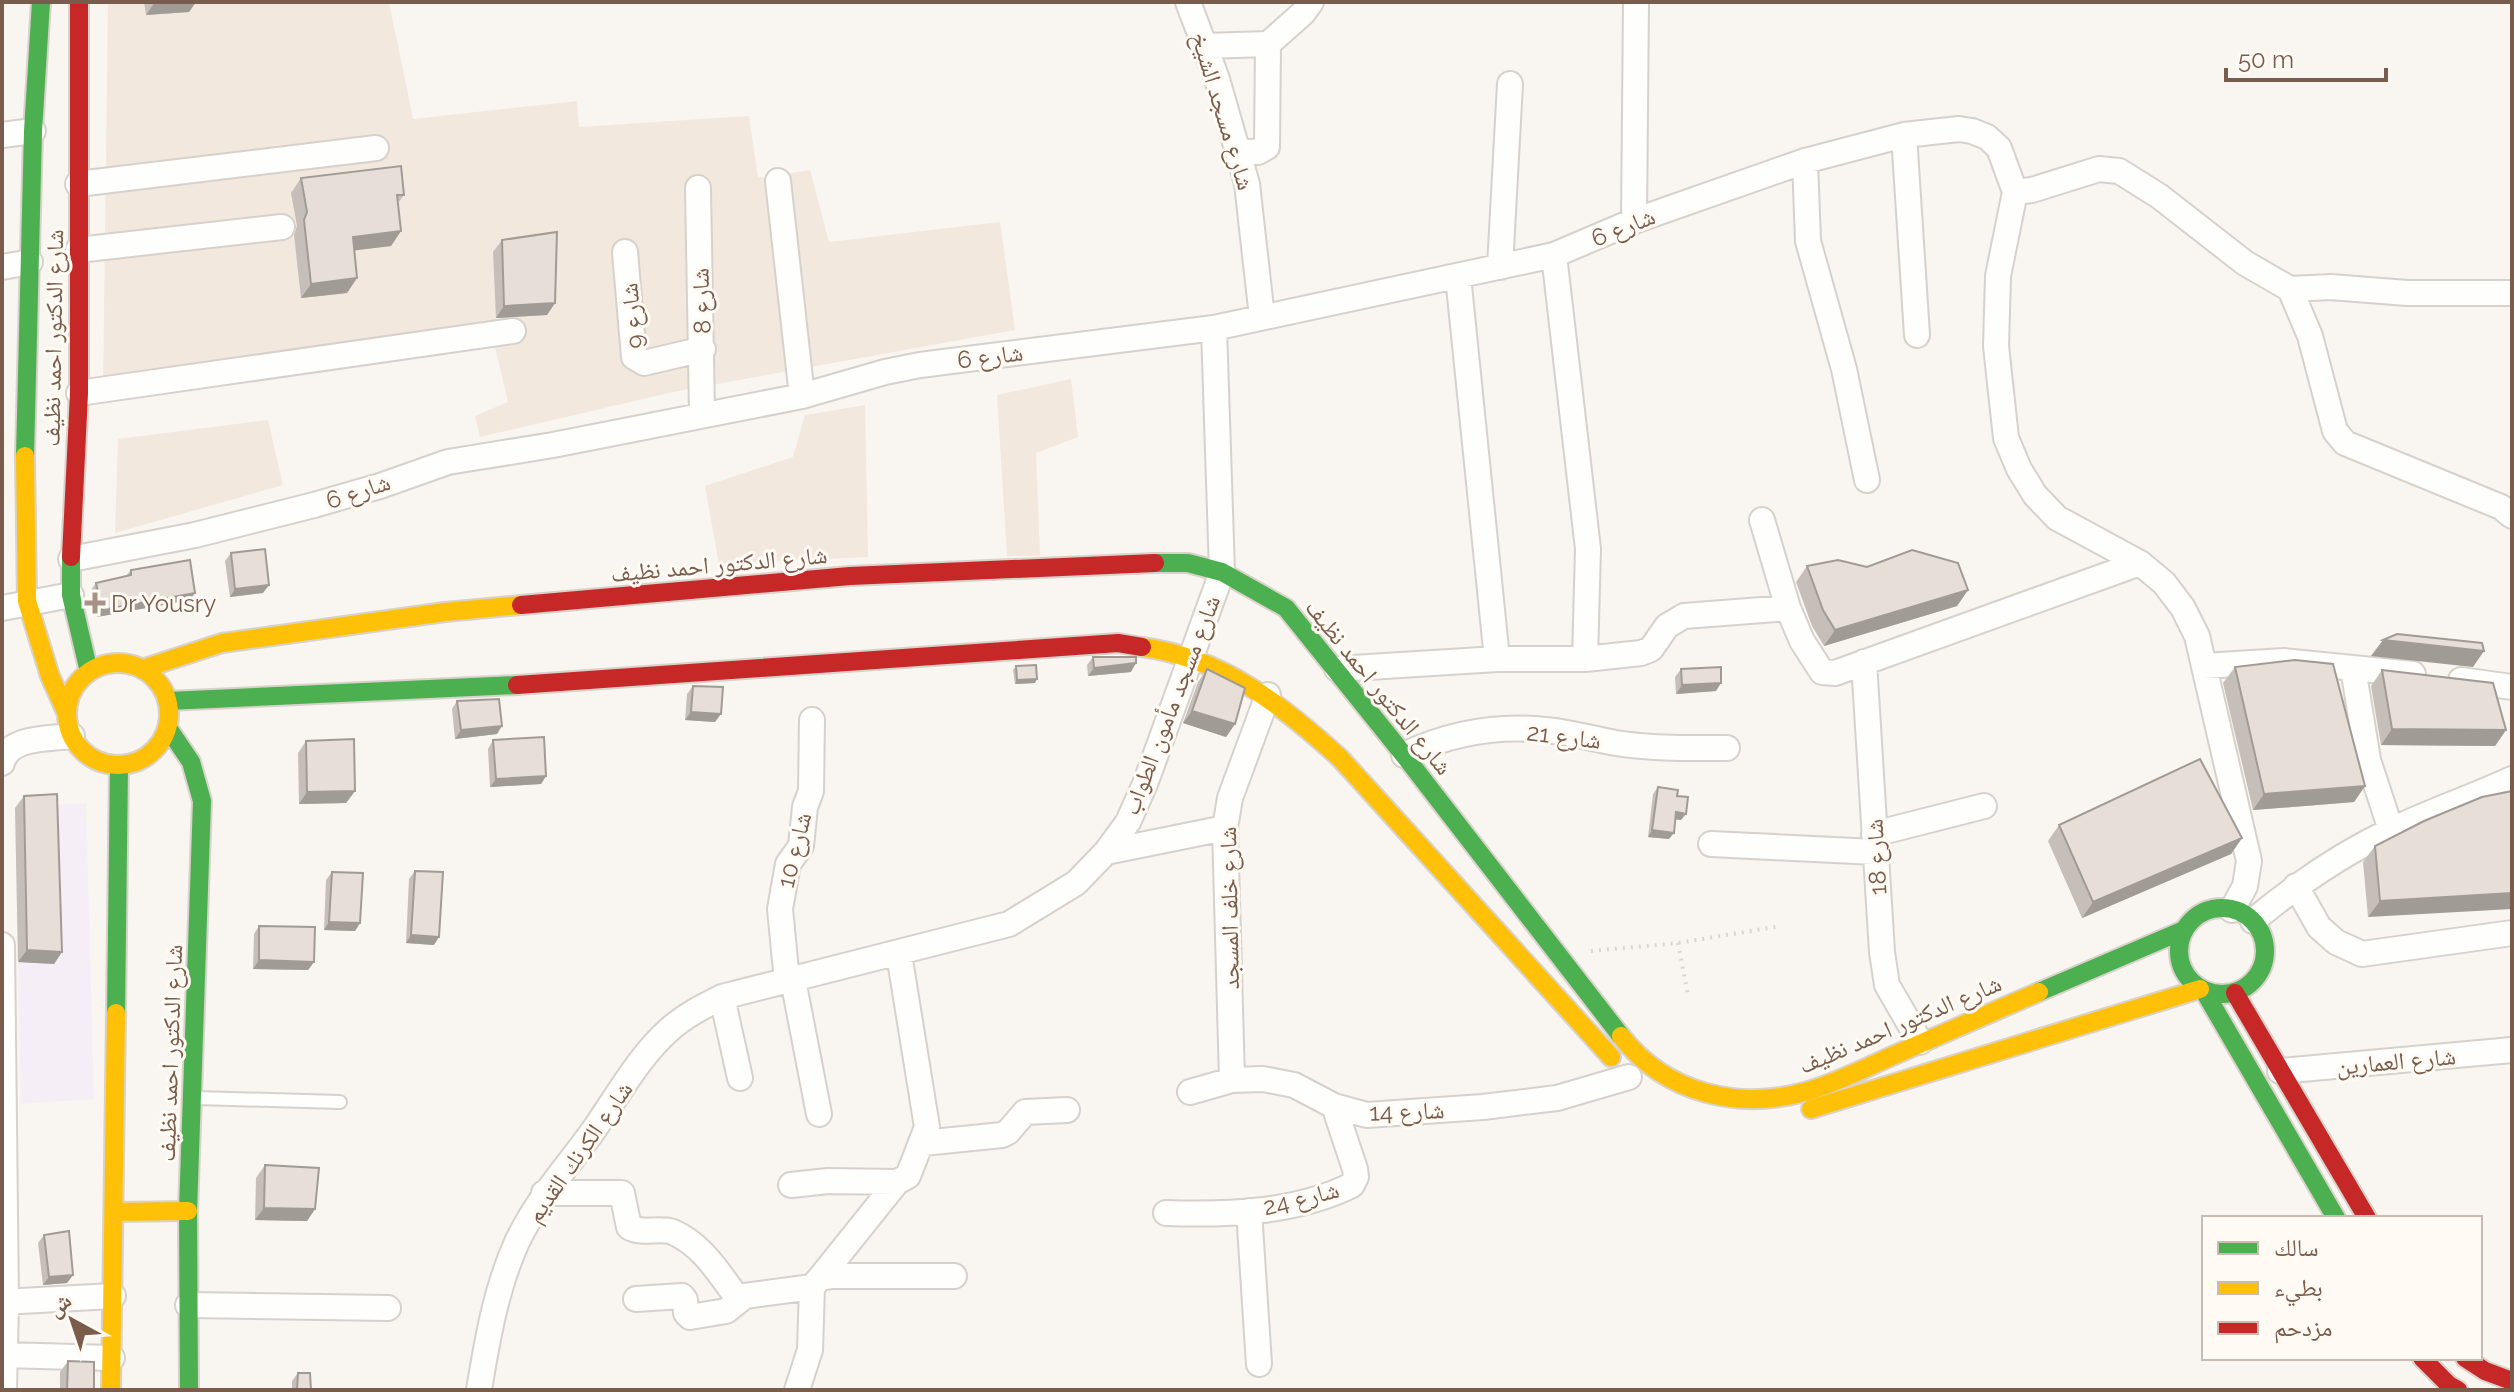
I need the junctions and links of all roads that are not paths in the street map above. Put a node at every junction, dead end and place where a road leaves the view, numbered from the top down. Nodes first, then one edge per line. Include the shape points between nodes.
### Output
1 (41, 2) edge
2 (79, 2) edge
3 (1311, 2) edge
4 (1636, 2) edge
5 (1192, 6) edge
6 (1268, 44) junction
7 (1204, 46) junction
8 (1510, 84) dead end
9 (33, 131) junction
10 (2, 135) edge
11 (1904, 135) junction
12 (376, 148) dead end
13 (1237, 151) junction
14 (1805, 161) junction
15 (778, 181) dead end
16 (78, 184) junction
17 (698, 188) dead end
18 (2015, 192) junction
19 (1634, 221) junction
20 (282, 227) dead end
21 (78, 250) junction
22 (625, 252) dead end
23 (1554, 255) junction
24 (30, 262) junction
25 (2, 267) edge
26 (1500, 267) junction
27 (1458, 276) junction
28 (2290, 289) junction
29 (2512, 293) edge
30 (1262, 317) junction
31 (1214, 328) junction
32 (513, 331) dead end
33 (1917, 335) dead end
34 (703, 349) junction
35 (79, 393) junction
36 (802, 396) junction
37 (702, 414) junction
38 (1867, 480) dead end
39 (2512, 516) edge
40 (1762, 520) dead end
41 (71, 559) junction
42 (2140, 563) junction
43 (1222, 572) junction
44 (71, 595) junction
45 (27, 601) junction
46 (2, 608) edge
47 (1788, 608) junction
48 (1191, 656) junction
49 (1497, 659) junction
50 (1585, 659) junction
51 (1864, 662) junction
52 (2204, 666) junction
53 (2353, 668) junction
54 (142, 669) junction
55 (1337, 669) junction
56 (89, 672) junction
57 (2512, 687) edge
58 (1268, 695) junction
59 (168, 701) junction
60 (812, 720) dead end
61 (70, 725) junction
62 (168, 728) junction
63 (1727, 748) dead end
64 (1404, 755) junction
65 (2, 763) edge
66 (119, 765) junction
67 (2512, 779) edge
68 (1984, 806) dead end
69 (1225, 828) junction
70 (2391, 830) junction
71 (1875, 843) junction
72 (1711, 844) dead end
73 (1106, 852) junction
74 (2296, 886) junction
75 (2242, 915) junction
76 (2184, 930) junction
77 (2512, 933) edge
78 (2, 945) edge
79 (899, 954) junction
80 (790, 980) junction
81 (2202, 990) junction
82 (2235, 993) junction
83 (722, 997) junction
84 (1920, 1042) junction
85 (2512, 1050) edge
86 (2280, 1071) junction
87 (740, 1078) dead end
88 (1232, 1080) junction
89 (1637, 1084) joint
90 (1190, 1092) dead end
91 (193, 1097) junction
92 (340, 1102) dead end
93 (1334, 1106) junction
94 (1067, 1110) dead end
95 (819, 1114) dead end
96 (1774, 1116) dead end
97 (923, 1143) junction
98 (897, 1182) junction
99 (791, 1185) dead end
100 (544, 1193) junction
101 (188, 1211) junction
102 (1249, 1211) junction
103 (115, 1212) junction
104 (1166, 1213) dead end
105 (2335, 1216) edge
106 (2366, 1216) edge
107 (954, 1276) dead end
108 (816, 1283) junction
109 (113, 1296) junction
110 (636, 1299) dead end
111 (739, 1300) junction
112 (4, 1302) edge
113 (188, 1305) junction
114 (388, 1308) dead end
115 (4, 1355) junction
116 (112, 1358) junction
117 (2424, 1360) edge
118 (2468, 1360) edge
119 (1259, 1364) dead end
120 (2512, 1381) edge
121 (4, 1390) edge
122 (111, 1390) edge
123 (189, 1390) edge
124 (479, 1390) edge
125 (797, 1390) edge
126 (2458, 1390) edge

1 - 9 main road, شارع الدكتور احمد نظيف
2 - 16 main road, شارع الدكتور احمد نظيف
3 - 6 street
4 - 19 street
5 - 7 street, شارع مسجد الشيخ
6 - 7 street
6 - 13 street via 1267,147
7 - 13 street, شارع مسجد الشيخ
8 - 26 street
9 - 10 street
9 - 24 main road, شارع الدكتور احمد نظيف
11 - 14 street, شارع 6
11 - 18 street, شارع 6 via 1959,129 1987,137 1999,148
11 - 33 street
12 - 16 street
13 - 30 street, شارع مسجد الشيخ via 1247,184
14 - 19 street, شارع 6
14 - 38 street via 1808,241 1844,369
15 - 36 street
16 - 21 main road, شارع الدكتور احمد نظيف
17 - 34 street, شارع 8
18 - 28 street via 2099,169 2119,171 2245,263
18 - 42 street via 1998,276 1996,346 2006,438 2035,495 2057,518
19 - 23 street, شارع 6
20 - 21 street
21 - 35 main road, شارع الدكتور احمد نظيف
22 - 34 street, شارع 9 via 634,357 644,363
23 - 26 street, شارع 6
23 - 50 street via 1588,549
24 - 25 street
24 - 45 main road, شارع الدكتور احمد نظيف
26 - 27 street, شارع 6
27 - 30 street, شارع 6
27 - 49 street
28 - 29 street
28 - 39 street via 2310,336 2338,438
30 - 31 street, شارع 6
31 - 36 street, شارع 6 via 920,365
31 - 43 street, شارع مسجد مأمون الطواب
32 - 35 street
34 - 37 street, شارع 8
35 - 41 main road, شارع الدكتور احمد نظيف
36 - 37 street, شارع 6
37 - 41 street, شارع 6 via 448,462 314,505
40 - 47 street
41 - 44 main road, شارع الدكتور احمد نظيف
42 - 51 street
42 - 52 street via 2183,608
43 - 48 street, شارع مسجد مأمون الطواب
43 - 54 main road, شارع الدكتور احمد نظيف via 1188,563 850,576 445,612 222,643
43 - 55 main road, شارع الدكتور احمد نظيف via 1286,608
44 - 45 street
44 - 56 main road, شارع الدكتور احمد نظيف
45 - 46 street
45 - 61 main road, شارع الدكتور احمد نظيف
47 - 50 street via 1684,616 1667,626 1651,649
47 - 51 street via 1822,672
48 - 58 main road
48 - 59 main road via 1118,643 493,687
48 - 73 street, شارع مسجد مأمون الطواب via 1145,784 1128,822
49 - 50 street
49 - 55 street
51 - 71 street, شارع 18
52 - 53 street via 2284,661
52 - 75 street via 2249,861
53 - 57 street
53 - 70 street via 2368,760
54 - 56 main road via 115,663
54 - 59 main road via 158,682
55 - 64 main road, شارع الدكتور احمد نظيف
56 - 61 main road via 74,691
58 - 69 street, شارع خلف المسجد via 1230,798
58 - 89 main road via 1340,758
59 - 62 main road
60 - 80 street, شارع 10 via 811,791 801,846 788,864 780,909
61 - 65 street via 8,749
61 - 66 main road via 80,749 91,758
62 - 66 main road via 150,755
62 - 91 main road, شارع الدكتور احمد نظيف via 198,774 202,801
63 - 64 street, شارع 21 via 1668,748 1563,732 1491,729 1461,733
64 - 84 main road, شارع الدكتور احمد نظيف via 1634,1053 1664,1077 1698,1093 1735,1101 1773,1100 1810,1091
66 - 103 main road
67 - 70 street
68 - 71 street
69 - 73 street
69 - 88 street, شارع خلف المسجد
70 - 74 street
71 - 72 street
71 - 84 street, شارع 18 via 1887,985
73 - 79 street, شارع مسجد مأمون الطواب via 1076,883 1009,924
74 - 75 street
74 - 77 street via 2319,927 2362,954
75 - 76 main road via 2218,908 2205,911
75 - 82 main road via 2261,933 2264,962 2248,986
76 - 81 main road via 2180,963 2187,978
76 - 84 main road, شارع الدكتور احمد نظيف
78 - 112 street
79 - 80 street, شارع مسجد مأمون الطواب
79 - 97 street via 927,1127
80 - 83 street, شارع مسجد مأمون الطواب
80 - 95 street, شارع 10
81 - 82 main road
81 - 96 main road, شارع الدكتور احمد نظيف via 1848,1100
81 - 105 main road
82 - 86 main road
83 - 87 street
83 - 100 street, شارع الكرنك القديم via 669,1029
85 - 86 street, شارع العمارين
86 - 106 main road
88 - 90 street, شارع 14
88 - 93 street, شارع 14 via 1294,1085
89 - 93 street, شارع 14 via 1483,1107 1367,1115
91 - 92 lane
91 - 101 main road, شارع الدكتور احمد نظيف
93 - 102 street, شارع 24 via 1355,1169 1352,1185 1298,1203
94 - 97 street via 1025,1112 1002,1135
97 - 98 street via 908,1176
98 - 99 street
98 - 108 street
100 - 111 street via 622,1193 629,1227 672,1232 700,1248
100 - 124 street, شارع الكرنك القديم via 516,1244 500,1291
101 - 103 main road
101 - 113 main road, شارع الدكتور احمد نظيف
102 - 104 street, شارع 24
102 - 119 street
103 - 109 main road
107 - 108 street via 832,1276
108 - 111 street
108 - 125 street via 810,1350
109 - 112 street
109 - 116 main road
110 - 111 street via 682,1296 690,1317 719,1313
112 - 115 street
113 - 114 street
113 - 123 main road, شارع الدكتور احمد نظيف
115 - 116 street
115 - 121 street
116 - 122 main road
117 - 126 main road
118 - 120 main road

